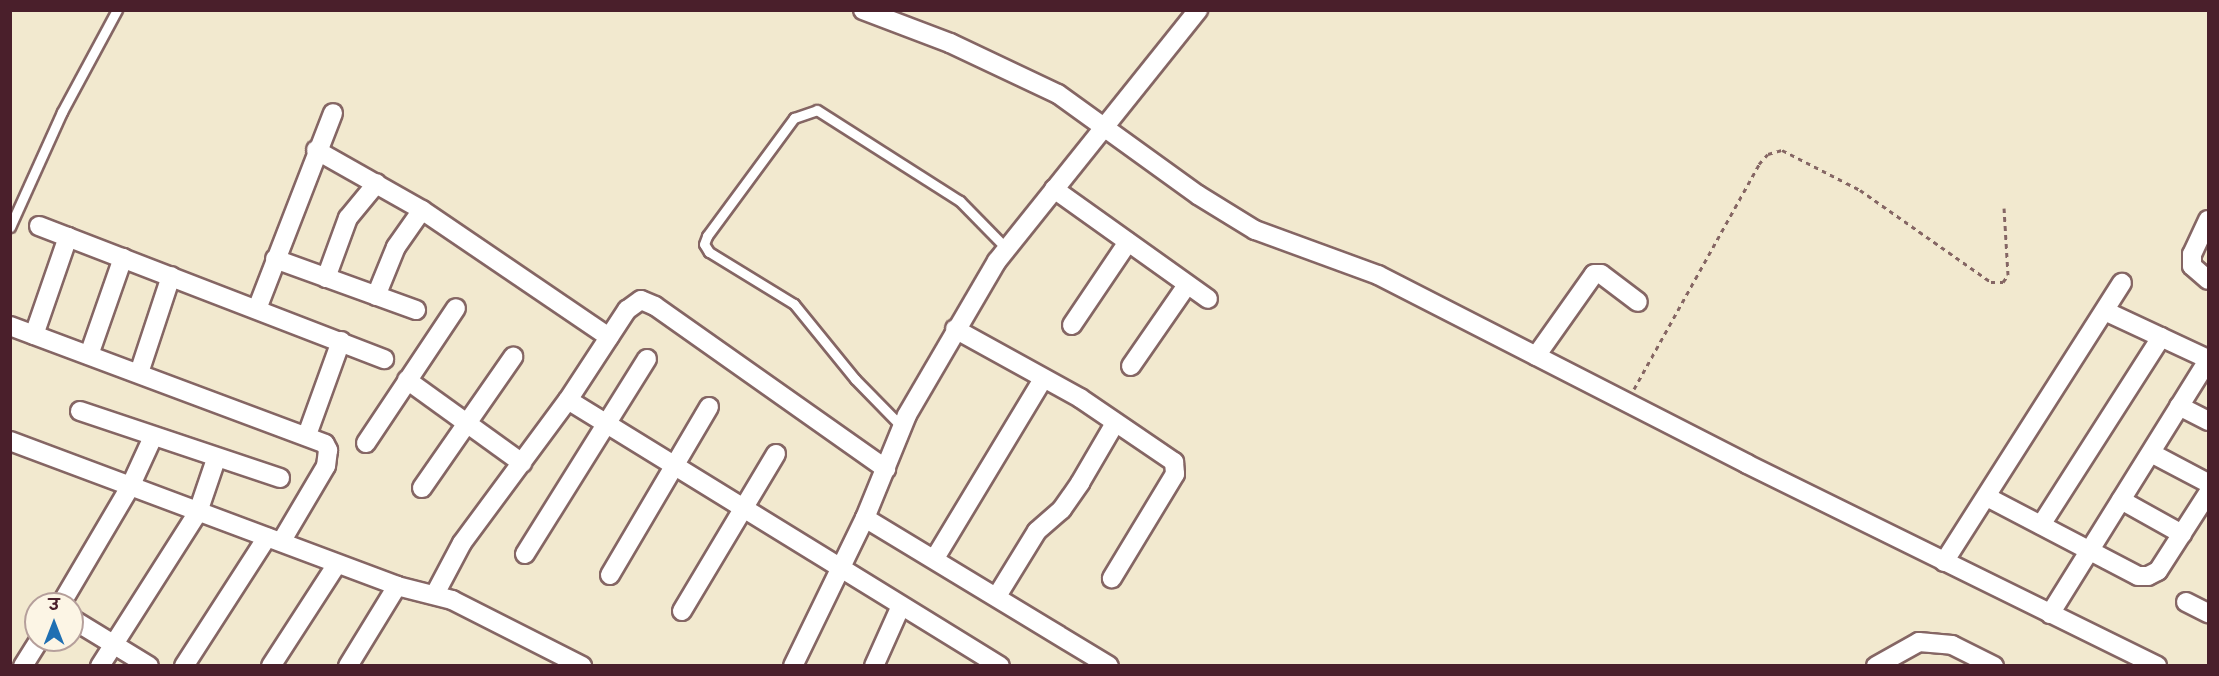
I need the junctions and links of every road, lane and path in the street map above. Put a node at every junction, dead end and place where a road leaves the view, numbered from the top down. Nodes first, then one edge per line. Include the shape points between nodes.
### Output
1 (117, 10) edge
2 (863, 10) edge
3 (1198, 10) edge
4 (333, 113) dead end
5 (1104, 123) junction
6 (316, 150) junction
7 (377, 183) junction
8 (1054, 189) junction
9 (2004, 208) dead end
10 (422, 210) junction
11 (2208, 220) edge
12 (39, 226) dead end
13 (10, 227) edge
14 (68, 237) junction
15 (1128, 242) junction
16 (1007, 249) junction
17 (123, 258) junction
18 (275, 259) junction
19 (171, 276) junction
20 (326, 278) junction
21 (2208, 280) edge
22 (2122, 284) dead end
23 (1187, 285) junction
24 (376, 296) junction
25 (1208, 299) dead end
26 (1638, 302) dead end
27 (456, 308) dead end
28 (257, 309) junction
29 (416, 310) dead end
30 (2107, 312) junction
31 (10, 326) edge
32 (1072, 326) dead end
33 (956, 329) junction
34 (34, 335) junction
35 (609, 337) junction
36 (2161, 337) junction
37 (341, 341) junction
38 (88, 355) junction
39 (1536, 356) junction
40 (513, 357) dead end
41 (384, 359) dead end
42 (646, 359) dead end
43 (2208, 359) edge
44 (1131, 366) dead end
45 (139, 374) junction
46 (407, 380) junction
47 (1043, 380) junction
48 (568, 400) junction
49 (1627, 401) junction
50 (2179, 406) junction
51 (709, 407) dead end
52 (80, 411) dead end
53 (2208, 421) edge
54 (469, 423) junction
55 (1114, 423) junction
56 (605, 425) junction
57 (902, 428) junction
58 (307, 435) junction
59 (153, 437) junction
60 (10, 441) edge
61 (366, 443) dead end
62 (2151, 453) junction
63 (776, 454) dead end
64 (216, 459) junction
65 (522, 464) junction
66 (675, 464) junction
67 (886, 469) junction
68 (280, 478) dead end
69 (2208, 483) edge
70 (130, 487) junction
71 (422, 488) dead end
72 (2208, 493) edge
73 (1987, 497) junction
74 (2121, 500) junction
75 (742, 505) junction
76 (198, 512) junction
77 (865, 518) junction
78 (2041, 525) junction
79 (2182, 534) junction
80 (274, 540) junction
81 (2090, 551) junction
82 (525, 554) dead end
83 (935, 558) junction
84 (1944, 562) junction
85 (338, 564) junction
86 (841, 567) junction
87 (610, 575) dead end
88 (1112, 578) dead end
89 (397, 586) junction
90 (68, 592) edge
91 (435, 594) junction
92 (997, 596) junction
93 (2186, 602) dead end
94 (900, 608) junction
95 (682, 611) dead end
96 (2208, 613) edge
97 (2050, 614) junction
98 (84, 626) edge
99 (114, 644) junction
100 (32, 652) edge
101 (968, 658) edge
102 (23, 666) edge
103 (100, 666) edge
104 (149, 666) edge
105 (184, 666) edge
106 (271, 666) edge
107 (348, 666) edge
108 (582, 666) edge
109 (793, 666) edge
110 (874, 666) edge
111 (1000, 666) edge
112 (1109, 666) edge
113 (1876, 666) edge
114 (1994, 666) edge
115 (2157, 666) edge

1 - 13 lane via 62,112
2 - 5 street via 993,61 1059,94
3 - 5 street
4 - 6 street
5 - 8 street
5 - 39 street via 1172,176 1255,230 1378,275
6 - 7 street
6 - 18 street
7 - 10 street
7 - 20 street via 348,218
8 - 15 street
8 - 16 street
9 - 49 path via 2008,275 2002,282 1991,282 1860,190 1782,150 1768,154
10 - 24 street via 396,247
10 - 35 street
11 - 21 street via 2192,254 2192,266
12 - 14 street
14 - 17 street
14 - 34 street
15 - 23 street
15 - 32 street
16 - 33 street
16 - 57 lane via 960,201 817,110 794,118 707,236 704,244 709,252 794,304 855,380
17 - 19 street
17 - 38 street
18 - 20 street
18 - 28 street
19 - 28 street
19 - 45 street
20 - 24 street
22 - 30 street
23 - 25 street
23 - 44 street
24 - 29 street
26 - 39 street via 1600,273 1594,274
27 - 46 street
28 - 37 street
30 - 36 street
30 - 73 street
31 - 34 street
33 - 47 street
33 - 57 street
34 - 38 street
35 - 48 street
35 - 67 street via 634,302 647,301
36 - 43 street
36 - 78 street
37 - 41 street
37 - 58 street
38 - 45 street
39 - 49 street
40 - 54 street
42 - 56 street
43 - 50 street
45 - 58 street
46 - 54 street
46 - 61 street
47 - 55 street via 1080,398
47 - 83 street
48 - 56 street
48 - 65 street
49 - 84 street
50 - 53 street
50 - 62 street
51 - 66 street
52 - 59 street
54 - 65 street
54 - 71 street
55 - 88 street via 1176,467 1151,518
55 - 92 street via 1080,483 1062,508 1037,531
56 - 66 street
56 - 82 street
57 - 67 street
58 - 80 street via 325,444 328,458
59 - 64 street
59 - 70 street
60 - 70 street
62 - 69 street
62 - 74 street
63 - 75 street
64 - 68 street
64 - 76 street
65 - 91 street via 462,543
66 - 75 street
66 - 87 street
67 - 77 street
70 - 76 street
70 - 90 street
72 - 79 street
73 - 78 street
73 - 84 street
74 - 79 street
74 - 81 street
75 - 86 street
75 - 95 street
76 - 80 street
76 - 99 street
77 - 83 street
77 - 86 street
78 - 81 street
79 - 81 street via 2158,571 2148,576 2138,576
80 - 85 street
80 - 105 street
81 - 97 street
83 - 92 street
84 - 97 street
85 - 89 street
85 - 106 street
86 - 94 street
86 - 109 street
89 - 91 street
89 - 107 street
91 - 108 street
92 - 112 street
93 - 96 street
94 - 101 street
94 - 110 street
97 - 115 street
98 - 99 street
99 - 103 street
99 - 104 street
100 - 102 street
101 - 111 street
113 - 114 street via 1919,642 1952,645

